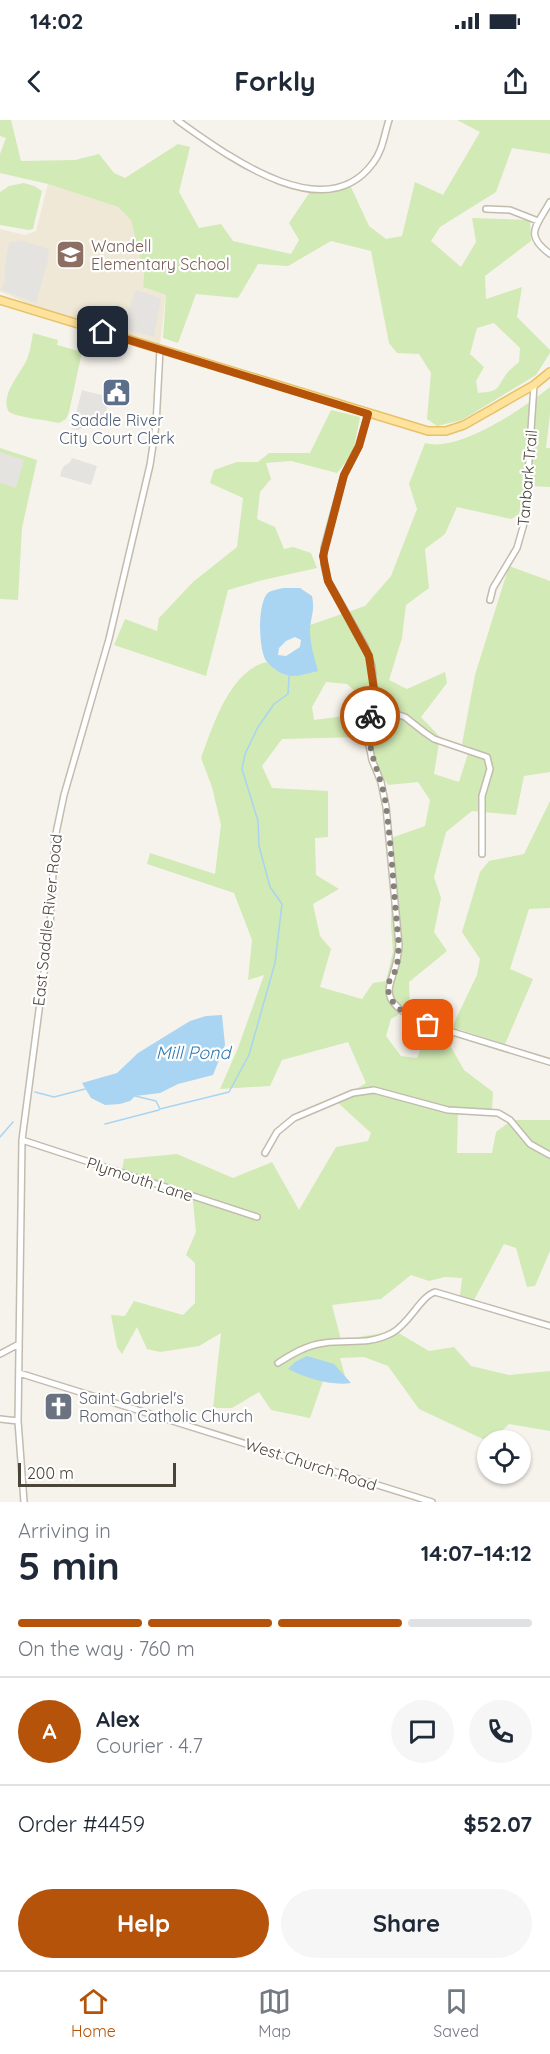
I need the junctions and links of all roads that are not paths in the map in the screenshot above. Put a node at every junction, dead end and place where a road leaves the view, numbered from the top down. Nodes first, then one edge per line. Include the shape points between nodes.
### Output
1 (177, 120) edge
2 (389, 120) edge
3 (550, 202) edge
4 (486, 208) dead end
5 (538, 221) junction
6 (550, 254) edge
7 (0, 300) edge
8 (160, 349) junction
9 (550, 372) edge
10 (534, 385) junction
11 (368, 414) junction
12 (490, 600) dead end
13 (372, 705) junction
14 (482, 854) dead end
15 (550, 1062) edge
16 (22, 1140) junction
17 (265, 1153) dead end
18 (550, 1155) edge
19 (257, 1217) dead end
20 (550, 1326) edge
21 (19, 1344) junction
22 (0, 1354) edge
23 (278, 1363) dead end
24 (19, 1373) junction
25 (0, 1419) edge
26 (18, 1421) junction
27 (24, 1502) edge
28 (432, 1502) edge

1 - 2 street via 253,169 313,190 335,189 361,176 378,155
3 - 5 street
4 - 5 street via 510,210
5 - 6 street via 535,239
7 - 8 main road
8 - 11 main road
8 - 16 street, East Saddle River Road via 150,467 109,639 57,821 48,946
9 - 10 main road
10 - 11 main road via 446,432 428,431
10 - 12 street, Tanbark Trail via 525,520
11 - 13 street via 359,446 344,475 323,556 328,581 369,656 374,678
13 - 14 street via 405,717 434,739 487,758 490,769 482,796
13 - 15 street via 368,740 386,807 399,945 389,996 420,1022
16 - 19 street, Plymouth Lane
16 - 21 street, East Saddle River Road
17 - 18 street via 277,1132 294,1118 353,1094 374,1090 448,1110 498,1113 510,1120 530,1144
20 - 23 street via 435,1292 408,1321 383,1337 364,1342 324,1342 299,1350
21 - 22 street
21 - 24 street, East Saddle River Road
24 - 26 street, East Saddle River Road
24 - 28 street, West Church Road
25 - 26 street
26 - 27 street, East Saddle River Road

